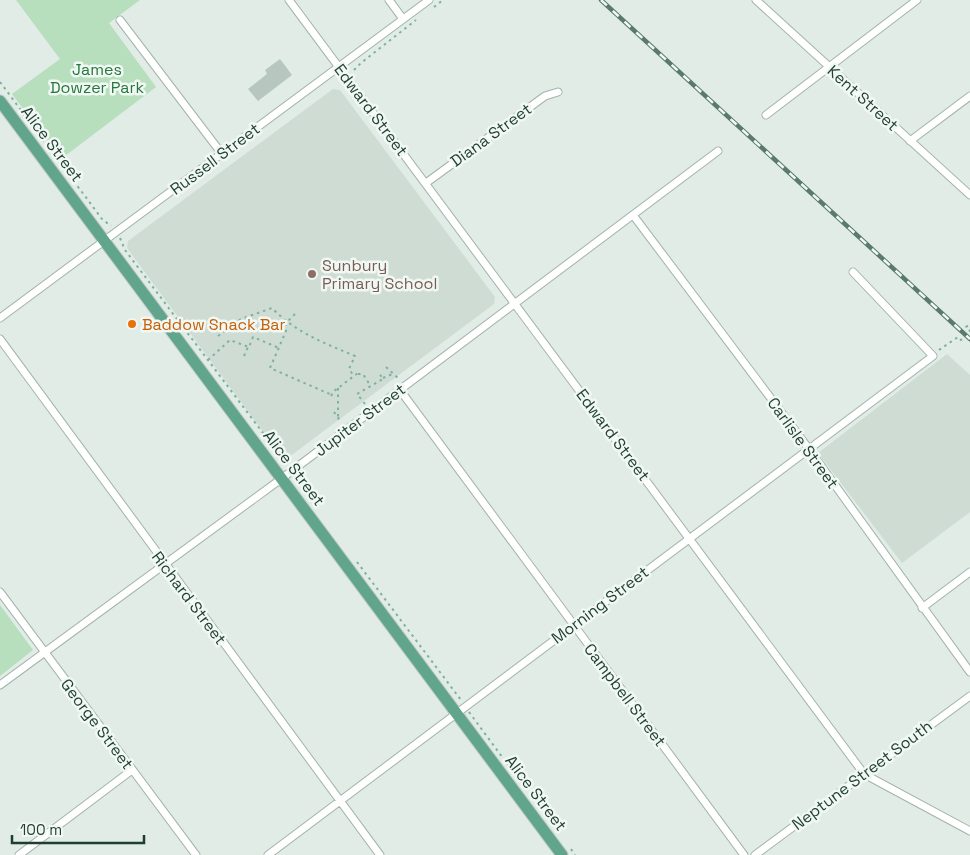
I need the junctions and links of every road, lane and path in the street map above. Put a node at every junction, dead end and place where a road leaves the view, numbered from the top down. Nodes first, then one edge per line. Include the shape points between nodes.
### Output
1 (289, 0) edge
2 (389, 0) edge
3 (429, 0) edge
4 (756, 0) edge
5 (917, 0) edge
6 (403, 19) junction
7 (120, 20) dead end
8 (828, 66) junction
9 (339, 67) junction
10 (0, 82) edge
11 (558, 92) dead end
12 (970, 96) edge
13 (0, 101) edge
14 (766, 115) dead end
15 (910, 141) junction
16 (718, 151) dead end
17 (222, 154) junction
18 (426, 183) junction
19 (970, 195) edge
20 (633, 215) junction
21 (112, 227) dead end
22 (121, 239) dead end
23 (105, 242) junction
24 (853, 272) dead end
25 (516, 303) junction
26 (295, 314) dead end
27 (0, 318) edge
28 (286, 323) junction
29 (970, 324) edge
30 (218, 336) dead end
31 (0, 339) edge
32 (248, 347) junction
33 (279, 348) junction
34 (939, 350) dead end
35 (244, 356) dead end
36 (208, 360) junction
37 (386, 366) dead end
38 (379, 373) dead end
39 (394, 373) junction
40 (354, 376) junction
41 (383, 378) junction
42 (399, 379) dead end
43 (370, 385) junction
44 (338, 388) junction
45 (400, 390) junction
46 (365, 404) dead end
47 (334, 412) dead end
48 (338, 418) junction
49 (341, 422) dead end
50 (809, 450) junction
51 (286, 464) dead end
52 (282, 479) junction
53 (297, 479) dead end
54 (302, 488) dead end
55 (690, 539) junction
56 (354, 558) dead end
57 (165, 565) junction
58 (970, 572) edge
59 (0, 592) edge
60 (922, 608) junction
61 (573, 625) junction
62 (43, 652) junction
63 (970, 672) edge
64 (0, 685) edge
65 (970, 696) edge
66 (461, 700) dead end
67 (456, 714) junction
68 (132, 770) junction
69 (864, 774) junction
70 (340, 801) junction
71 (970, 831) edge
72 (19, 855) edge
73 (196, 855) edge
74 (268, 855) edge
75 (380, 855) edge
76 (562, 855) edge
77 (744, 855) edge
78 (755, 855) edge

1 - 9 street, Edward Street
2 - 6 street
3 - 6 street, Russell Street
4 - 8 street, Kent Street
5 - 8 street
6 - 9 street, Russell Street
7 - 17 street
8 - 14 street
8 - 15 street, Kent Street
9 - 17 street, Russell Street
9 - 18 street, Edward Street
10 - 21 path via 102,220
11 - 18 street, Diana Street via 545,96
12 - 15 street
13 - 23 main road, Alice Street
15 - 19 street, Kent Street
16 - 20 street, Jupiter Street
17 - 23 street, Russell Street
18 - 25 street, Edward Street
20 - 25 street, Jupiter Street
20 - 50 street, Carlisle Street
22 - 36 path
23 - 27 street, Russell Street
23 - 52 main road, Alice Street
24 - 50 street, Morning Street via 933,356
25 - 45 street, Jupiter Street
25 - 55 street, Edward Street
26 - 28 path
28 - 30 path via 272,308 240,319
28 - 33 path
28 - 40 path via 307,336 355,356 349,369
29 - 34 path via 966,327 970,331 961,340 958,337
31 - 57 street, Richard Street
32 - 33 path via 253,337
32 - 35 path
32 - 36 path via 230,340
33 - 44 path via 270,368 331,395
36 - 51 path
37 - 39 path
38 - 41 path
39 - 41 path
39 - 42 path
40 - 43 path via 363,374
40 - 44 path
41 - 43 path
43 - 46 path via 357,394
44 - 48 path
45 - 52 street, Jupiter Street
45 - 61 street, Campbell Street
47 - 48 path
48 - 49 path
50 - 55 street, Morning Street
50 - 60 street, Carlisle Street
52 - 57 street, Jupiter Street
52 - 67 main road, Alice Street
53 - 54 path
55 - 61 street, Morning Street
55 - 69 street, Edward Street
56 - 66 path
57 - 62 street, Jupiter Street
57 - 70 street, Richard Street
58 - 60 street
59 - 62 street, George Street
60 - 63 street, Carlisle Street
61 - 67 street, Morning Street
61 - 77 street, Campbell Street
62 - 64 street, Jupiter Street
62 - 68 street, George Street
65 - 69 street, Neptune Street South
67 - 70 street, Morning Street
67 - 76 main road, Alice Street
68 - 72 street
68 - 73 street, George Street
69 - 71 street, Edward Street
69 - 78 street, Neptune Street South
70 - 74 street, Morning Street
70 - 75 street, Richard Street

